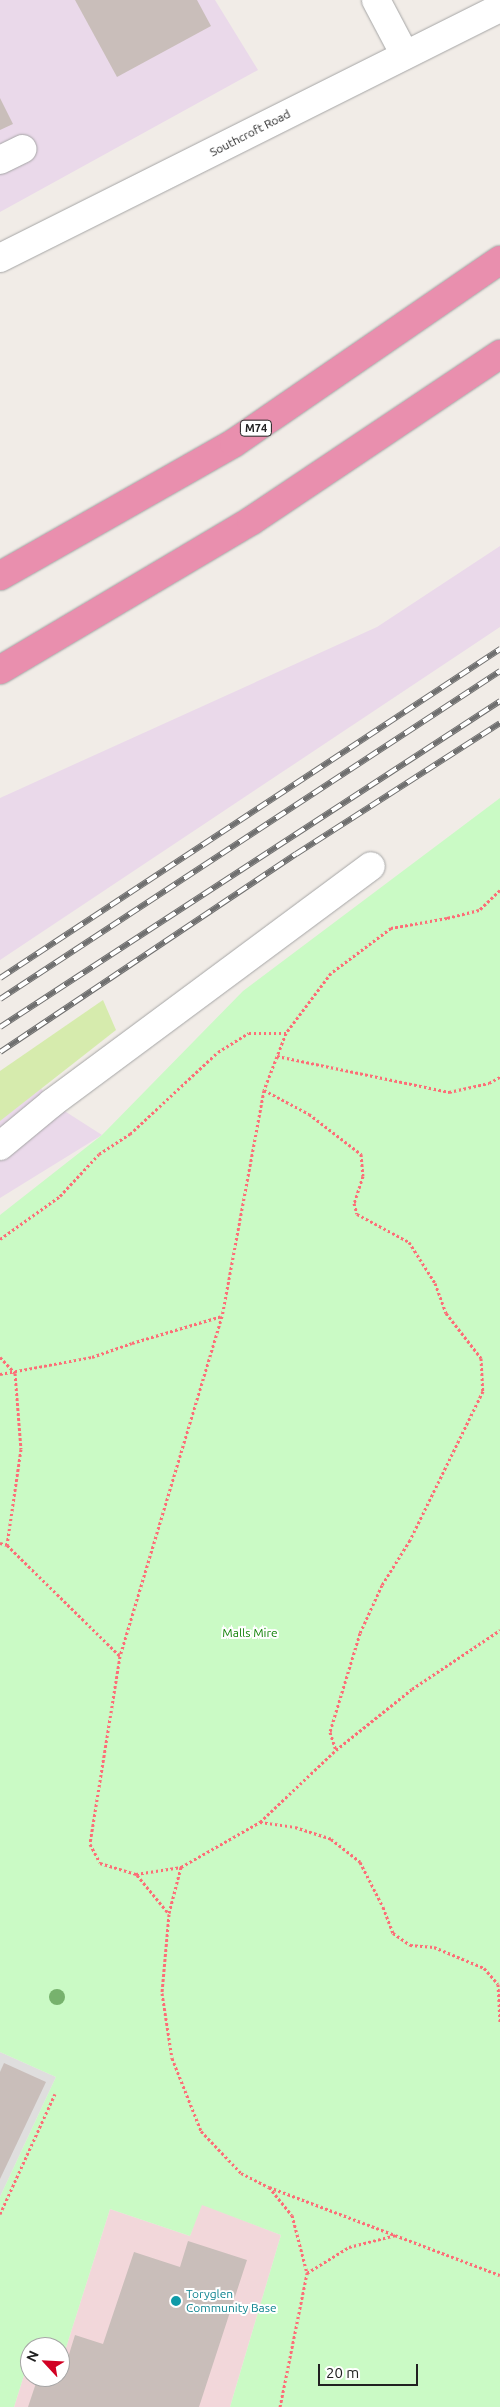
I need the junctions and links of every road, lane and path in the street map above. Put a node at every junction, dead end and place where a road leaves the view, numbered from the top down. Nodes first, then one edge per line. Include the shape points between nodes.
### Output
1 (376, 0) edge
2 (500, 8) edge
3 (405, 55) junction
4 (0, 258) edge
5 (500, 260) edge
6 (500, 354) edge
7 (0, 576) edge
8 (0, 670) edge
9 (371, 866) dead end
10 (500, 890) edge
11 (286, 1033) junction
12 (277, 1056) junction
13 (500, 1077) edge
14 (264, 1090) junction
15 (0, 1146) edge
16 (0, 1239) edge
17 (222, 1316) junction
18 (0, 1357) edge
19 (15, 1373) junction
20 (0, 1374) edge
21 (0, 1543) edge
22 (7, 1545) junction
23 (500, 1630) edge
24 (120, 1656) junction
25 (336, 1750) junction
26 (260, 1822) junction
27 (181, 1867) junction
28 (136, 1874) junction
29 (169, 1914) junction
30 (500, 2023) edge
31 (54, 2094) dead end
32 (269, 2187) junction
33 (0, 2214) edge
34 (396, 2235) junction
35 (307, 2273) junction
36 (500, 2275) edge
37 (280, 2407) edge

1 - 3 street
2 - 3 street, Southcroft Road
3 - 4 street, Southcroft Road
5 - 7 highway, M74 via 234,443
6 - 8 highway via 251,521
9 - 15 street via 59,1097
10 - 11 path via 479,910 391,928 331,973
11 - 12 path
11 - 16 path via 249,1033 218,1052 130,1134 99,1154 60,1196
12 - 13 path via 449,1092
12 - 14 path
14 - 17 path
14 - 25 path via 309,1114 361,1154 363,1176 354,1202 357,1214 409,1242 434,1283 446,1313 481,1358 483,1391 360,1633 330,1732
17 - 19 path via 92,1357
17 - 24 path
18 - 19 path
19 - 20 path
19 - 22 path via 21,1449
21 - 22 path
22 - 24 path
23 - 25 path via 412,1689
24 - 28 path via 90,1844 100,1863
25 - 26 path
26 - 27 path
26 - 30 path via 295,1827 330,1839 360,1862 393,1934 410,1945 434,1947 489,1973 498,1984
27 - 28 path
27 - 29 path
28 - 29 path
29 - 32 path via 162,1993 172,2058 201,2130 240,2173
31 - 33 path
32 - 34 path
32 - 35 path via 292,2215
34 - 35 path via 349,2247
34 - 36 path
35 - 37 path

